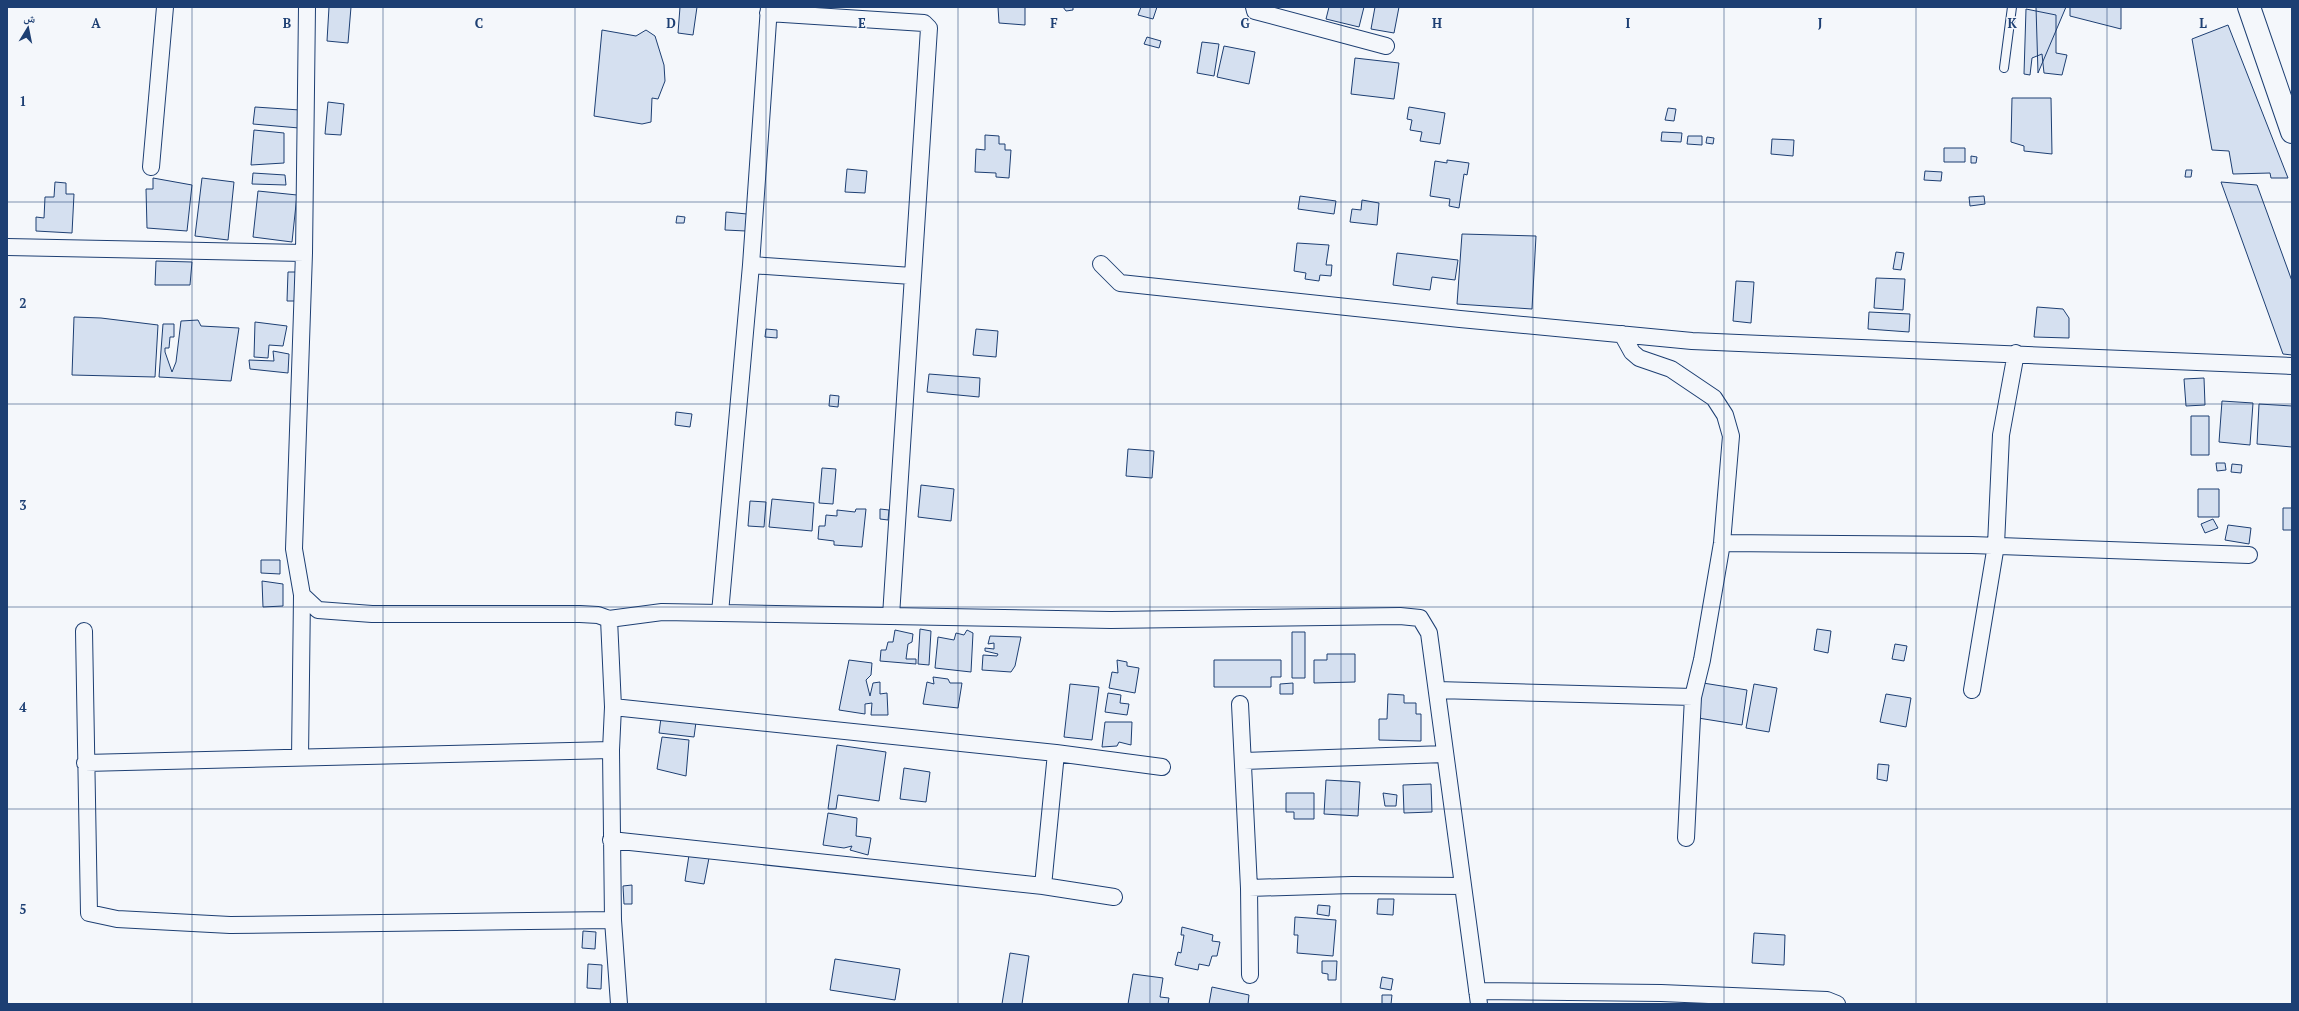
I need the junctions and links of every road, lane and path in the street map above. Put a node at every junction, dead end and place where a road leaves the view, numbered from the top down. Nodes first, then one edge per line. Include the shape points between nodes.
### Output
1 (166, 7) edge
2 (307, 7) edge
3 (1254, 7) edge
4 (2012, 7) edge
5 (2248, 7) edge
6 (769, 10) edge
7 (1386, 46) dead end
8 (2004, 68) dead end
9 (2292, 132) edge
10 (151, 167) dead end
11 (7, 247) edge
12 (304, 254) junction
13 (751, 264) junction
14 (1101, 264) dead end
15 (912, 276) junction
16 (1622, 334) junction
17 (2016, 353) junction
18 (2292, 366) edge
19 (1722, 543) junction
20 (1996, 545) junction
21 (2249, 555) dead end
22 (302, 595) junction
23 (720, 613) junction
24 (891, 616) junction
25 (609, 619) junction
26 (84, 631) dead end
27 (1437, 690) junction
28 (1972, 690) dead end
29 (1693, 697) junction
30 (1240, 704) dead end
31 (613, 707) junction
32 (610, 750) junction
33 (1056, 753) junction
34 (1445, 754) junction
35 (300, 758) junction
36 (1244, 761) junction
37 (85, 763) junction
38 (1162, 767) dead end
39 (1686, 838) dead end
40 (611, 840) junction
41 (1043, 886) junction
42 (1463, 886) junction
43 (1249, 888) junction
44 (1114, 897) dead end
45 (613, 920) junction
46 (1250, 975) dead end
47 (1478, 997) edge
48 (619, 1004) edge
49 (1837, 1004) edge

1 - 10 street
2 - 12 street
3 - 7 street via 1255,11
4 - 8 lane
5 - 9 main road
6 - 13 street
6 - 15 street via 924,23 929,28
11 - 12 street
12 - 22 street via 294,549
13 - 15 street
13 - 23 street
14 - 16 street via 1120,283
15 - 24 street
16 - 17 street via 1692,341
16 - 19 street via 1632,352 1639,358 1671,369 1692,382 1714,398 1725,415 1731,436
17 - 18 street
17 - 20 street via 2001,435
19 - 20 street
19 - 29 street
20 - 21 street
20 - 28 street
22 - 25 street via 318,610 325,611 372,614 598,614
22 - 35 street
23 - 24 street
23 - 25 street via 662,612
24 - 27 street via 1111,620 1400,616 1420,618 1429,633
25 - 31 street
26 - 37 street
27 - 29 street
27 - 34 street
29 - 39 street
30 - 36 street
31 - 32 street
31 - 33 street
32 - 35 street
32 - 40 street
33 - 38 street
33 - 41 street
34 - 36 street
34 - 42 street
35 - 37 street
36 - 43 street
37 - 45 street via 89,913 117,919 230,925
40 - 41 street
40 - 45 street
41 - 44 street
42 - 43 street via 1352,885
42 - 47 street
43 - 46 street
45 - 48 street
47 - 49 street via 1661,993 1828,1000

